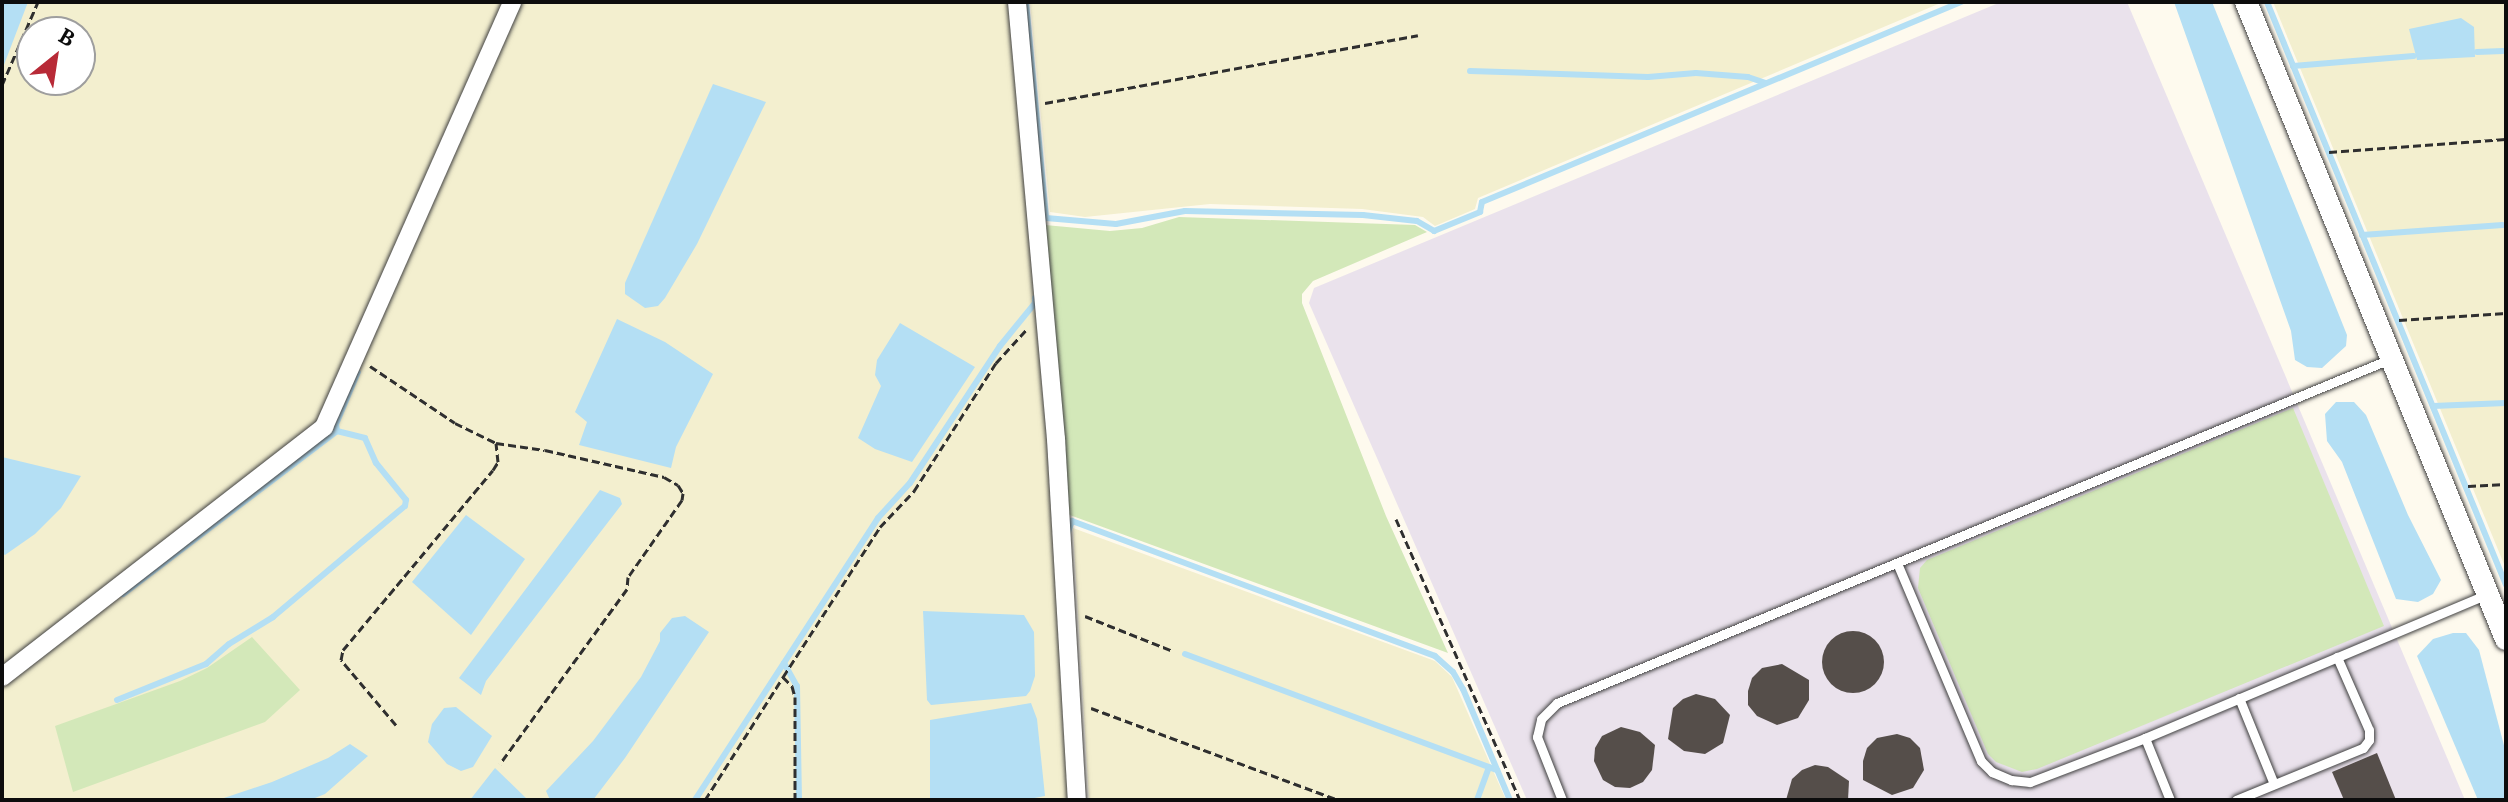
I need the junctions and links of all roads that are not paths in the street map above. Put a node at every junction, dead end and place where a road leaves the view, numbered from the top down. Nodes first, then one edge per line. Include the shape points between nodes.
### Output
1 (512, 2) edge
2 (1017, 2) edge
3 (2246, 2) edge
4 (2390, 359) junction
5 (1897, 563) junction
6 (2488, 594) junction
7 (2506, 639) edge
8 (2337, 657) junction
9 (2, 677) edge
10 (2239, 698) junction
11 (2145, 738) junction
12 (2274, 784) junction
13 (1077, 800) edge
14 (1562, 800) edge
15 (2170, 800) edge
16 (2236, 800) edge

1 - 9 street via 332,414 314,438
2 - 13 street via 1056,439
3 - 4 street
4 - 5 lane
4 - 6 street
5 - 11 lane via 1981,761 1992,772 2030,782
5 - 14 lane via 1557,703 1541,719 1537,737
6 - 7 street
6 - 8 lane
8 - 10 lane
8 - 12 lane via 2369,740 2363,748
10 - 11 lane
10 - 12 lane
11 - 15 lane
12 - 16 lane

